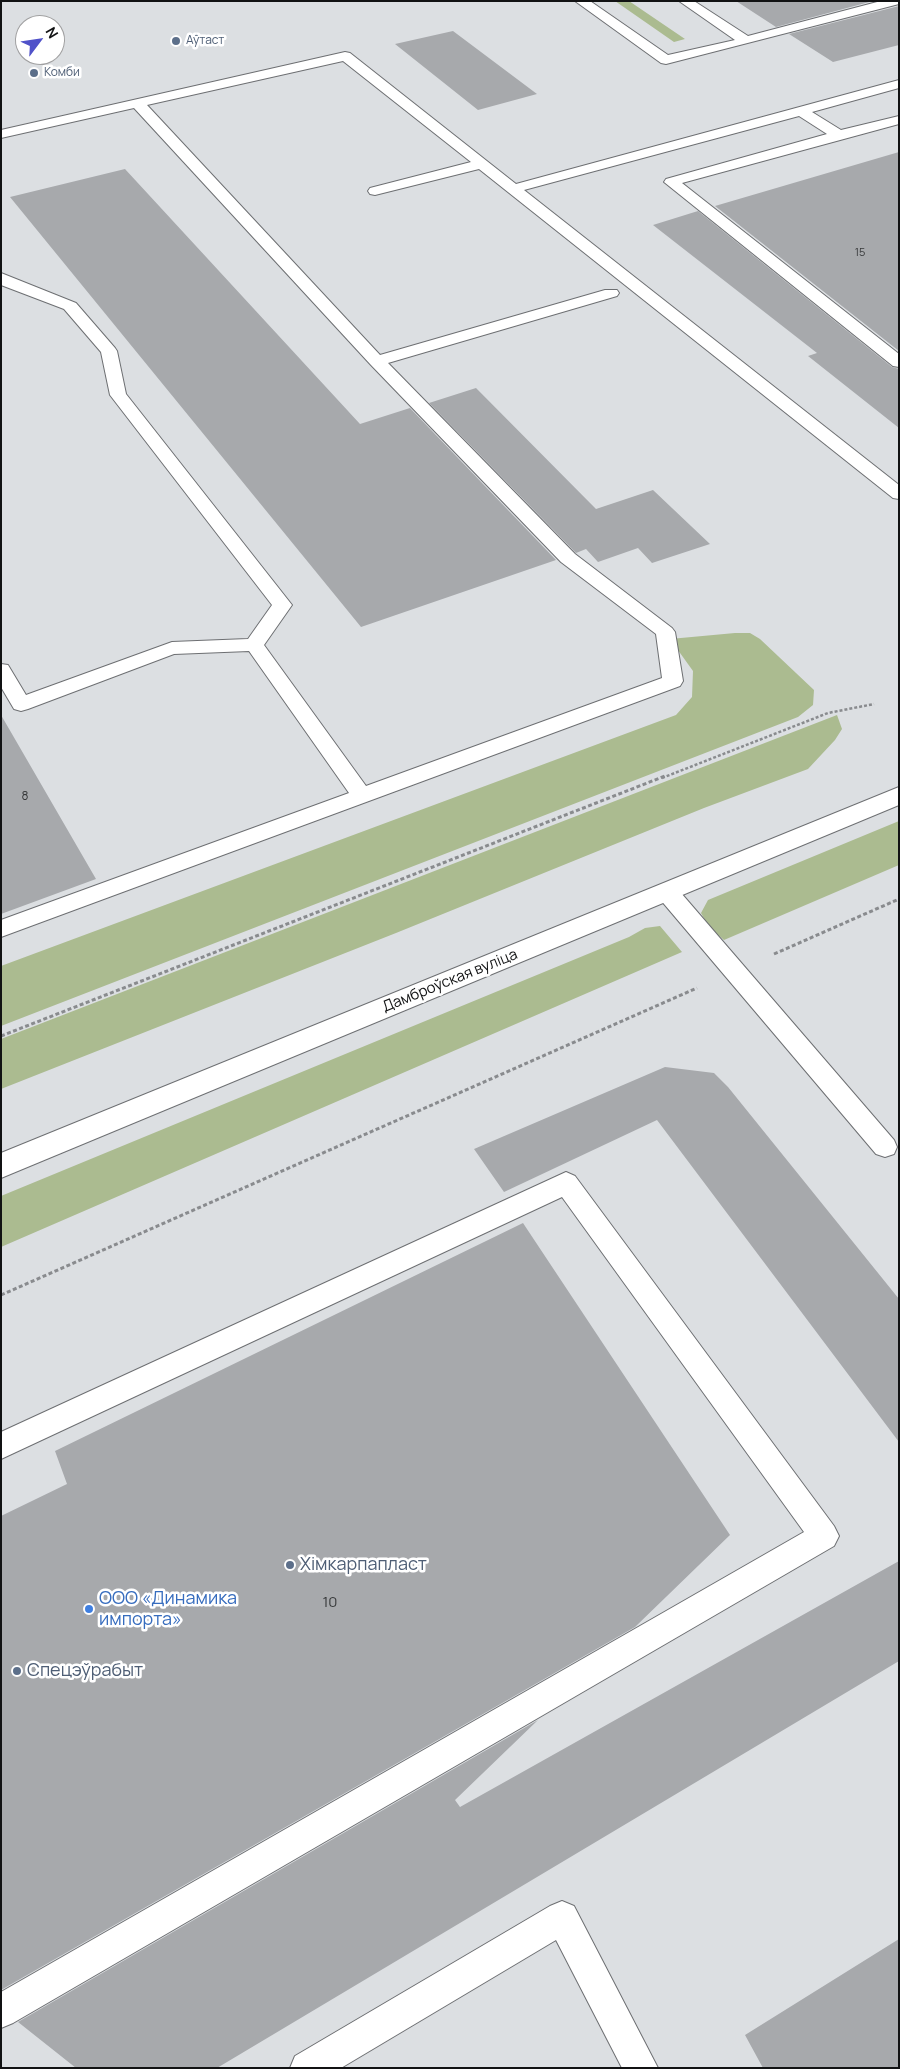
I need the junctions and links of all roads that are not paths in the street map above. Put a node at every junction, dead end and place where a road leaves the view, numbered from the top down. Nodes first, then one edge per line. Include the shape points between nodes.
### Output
1 (581, 1) edge
2 (685, 1) edge
3 (897, 1) edge
4 (746, 41) junction
5 (899, 84) edge
6 (137, 103) junction
7 (801, 111) junction
8 (899, 120) edge
9 (1, 134) edge
10 (839, 135) junction
11 (481, 164) junction
12 (512, 189) junction
13 (375, 191) dead end
14 (2, 280) edge
15 (611, 293) dead end
16 (377, 361) junction
17 (899, 362) edge
18 (899, 494) edge
19 (254, 645) junction
20 (1, 670) edge
21 (357, 788) dead end
22 (899, 795) edge
23 (667, 892) junction
24 (1, 929) edge
25 (885, 1147) dead end
26 (1, 1166) edge
27 (1, 1446) edge
28 (1, 2010) edge
29 (307, 2068) edge
30 (641, 2068) edge

1 - 4 lane via 666,60
2 - 4 lane
3 - 4 lane
5 - 7 lane
6 - 9 lane
6 - 11 lane via 345,56
6 - 16 lane
7 - 10 lane
7 - 12 lane
8 - 10 lane
10 - 17 lane via 670,182
11 - 12 lane
11 - 13 lane
12 - 18 lane
14 - 19 lane via 70,306 109,351 118,395 282,605
15 - 16 lane
16 - 24 lane via 568,558 665,632 673,680
19 - 20 lane via 172,648 21,704
19 - 21 lane
22 - 23 street, Дамброўская вуліца
23 - 25 lane
23 - 26 street, Дамброўская вуліца
27 - 28 lane via 566,1183 824,1536
29 - 30 lane via 562,1918

